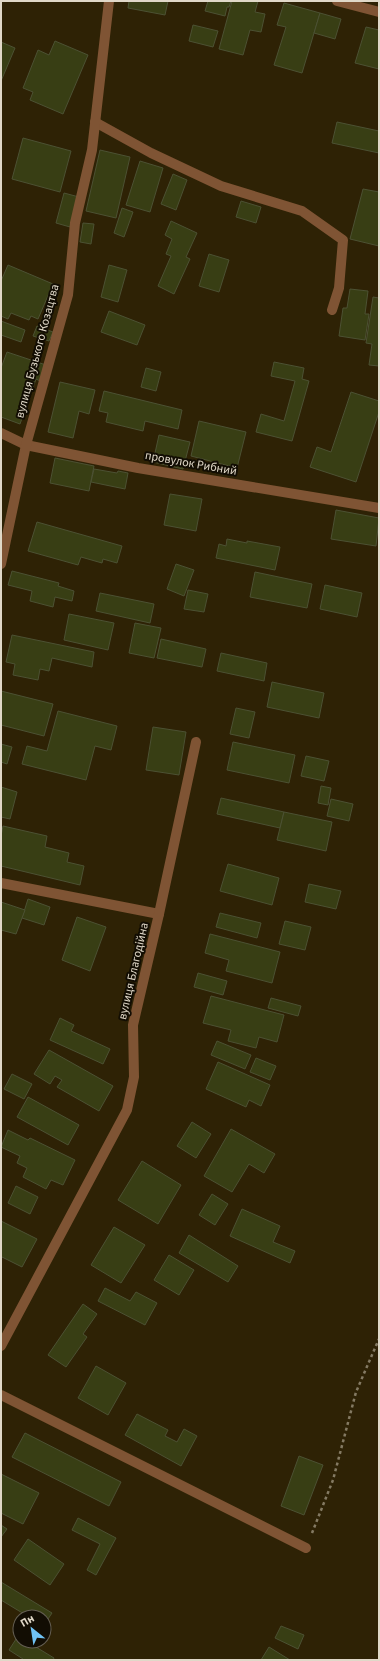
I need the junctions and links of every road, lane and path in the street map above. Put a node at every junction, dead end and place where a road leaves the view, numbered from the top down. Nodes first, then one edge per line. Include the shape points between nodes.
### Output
1 (109, 1) edge
2 (337, 1) edge
3 (379, 12) edge
4 (95, 122) junction
5 (332, 310) dead end
6 (1, 433) edge
7 (26, 445) junction
8 (379, 508) edge
9 (1, 564) edge
10 (196, 742) dead end
11 (1, 883) edge
12 (159, 914) junction
13 (379, 1339) edge
14 (1, 1346) edge
15 (1, 1395) edge
16 (306, 1548) joint

1 - 4 street, вулиця Бузького Козацтва
2 - 3 street
4 - 5 street via 221,186 302,211 343,240 339,288
4 - 7 street, вулиця Бузького Козацтва via 92,150 75,223 68,295
6 - 7 street, провулок Рибний
7 - 8 street, провулок Рибний via 138,468
7 - 9 street, вулиця Бузького Козацтва
10 - 12 street, вулиця Благодійна
11 - 12 street
12 - 14 street, вулиця Благодійна via 133,1025 134,1077 127,1110
13 - 16 path via 356,1392 333,1480
15 - 16 street

